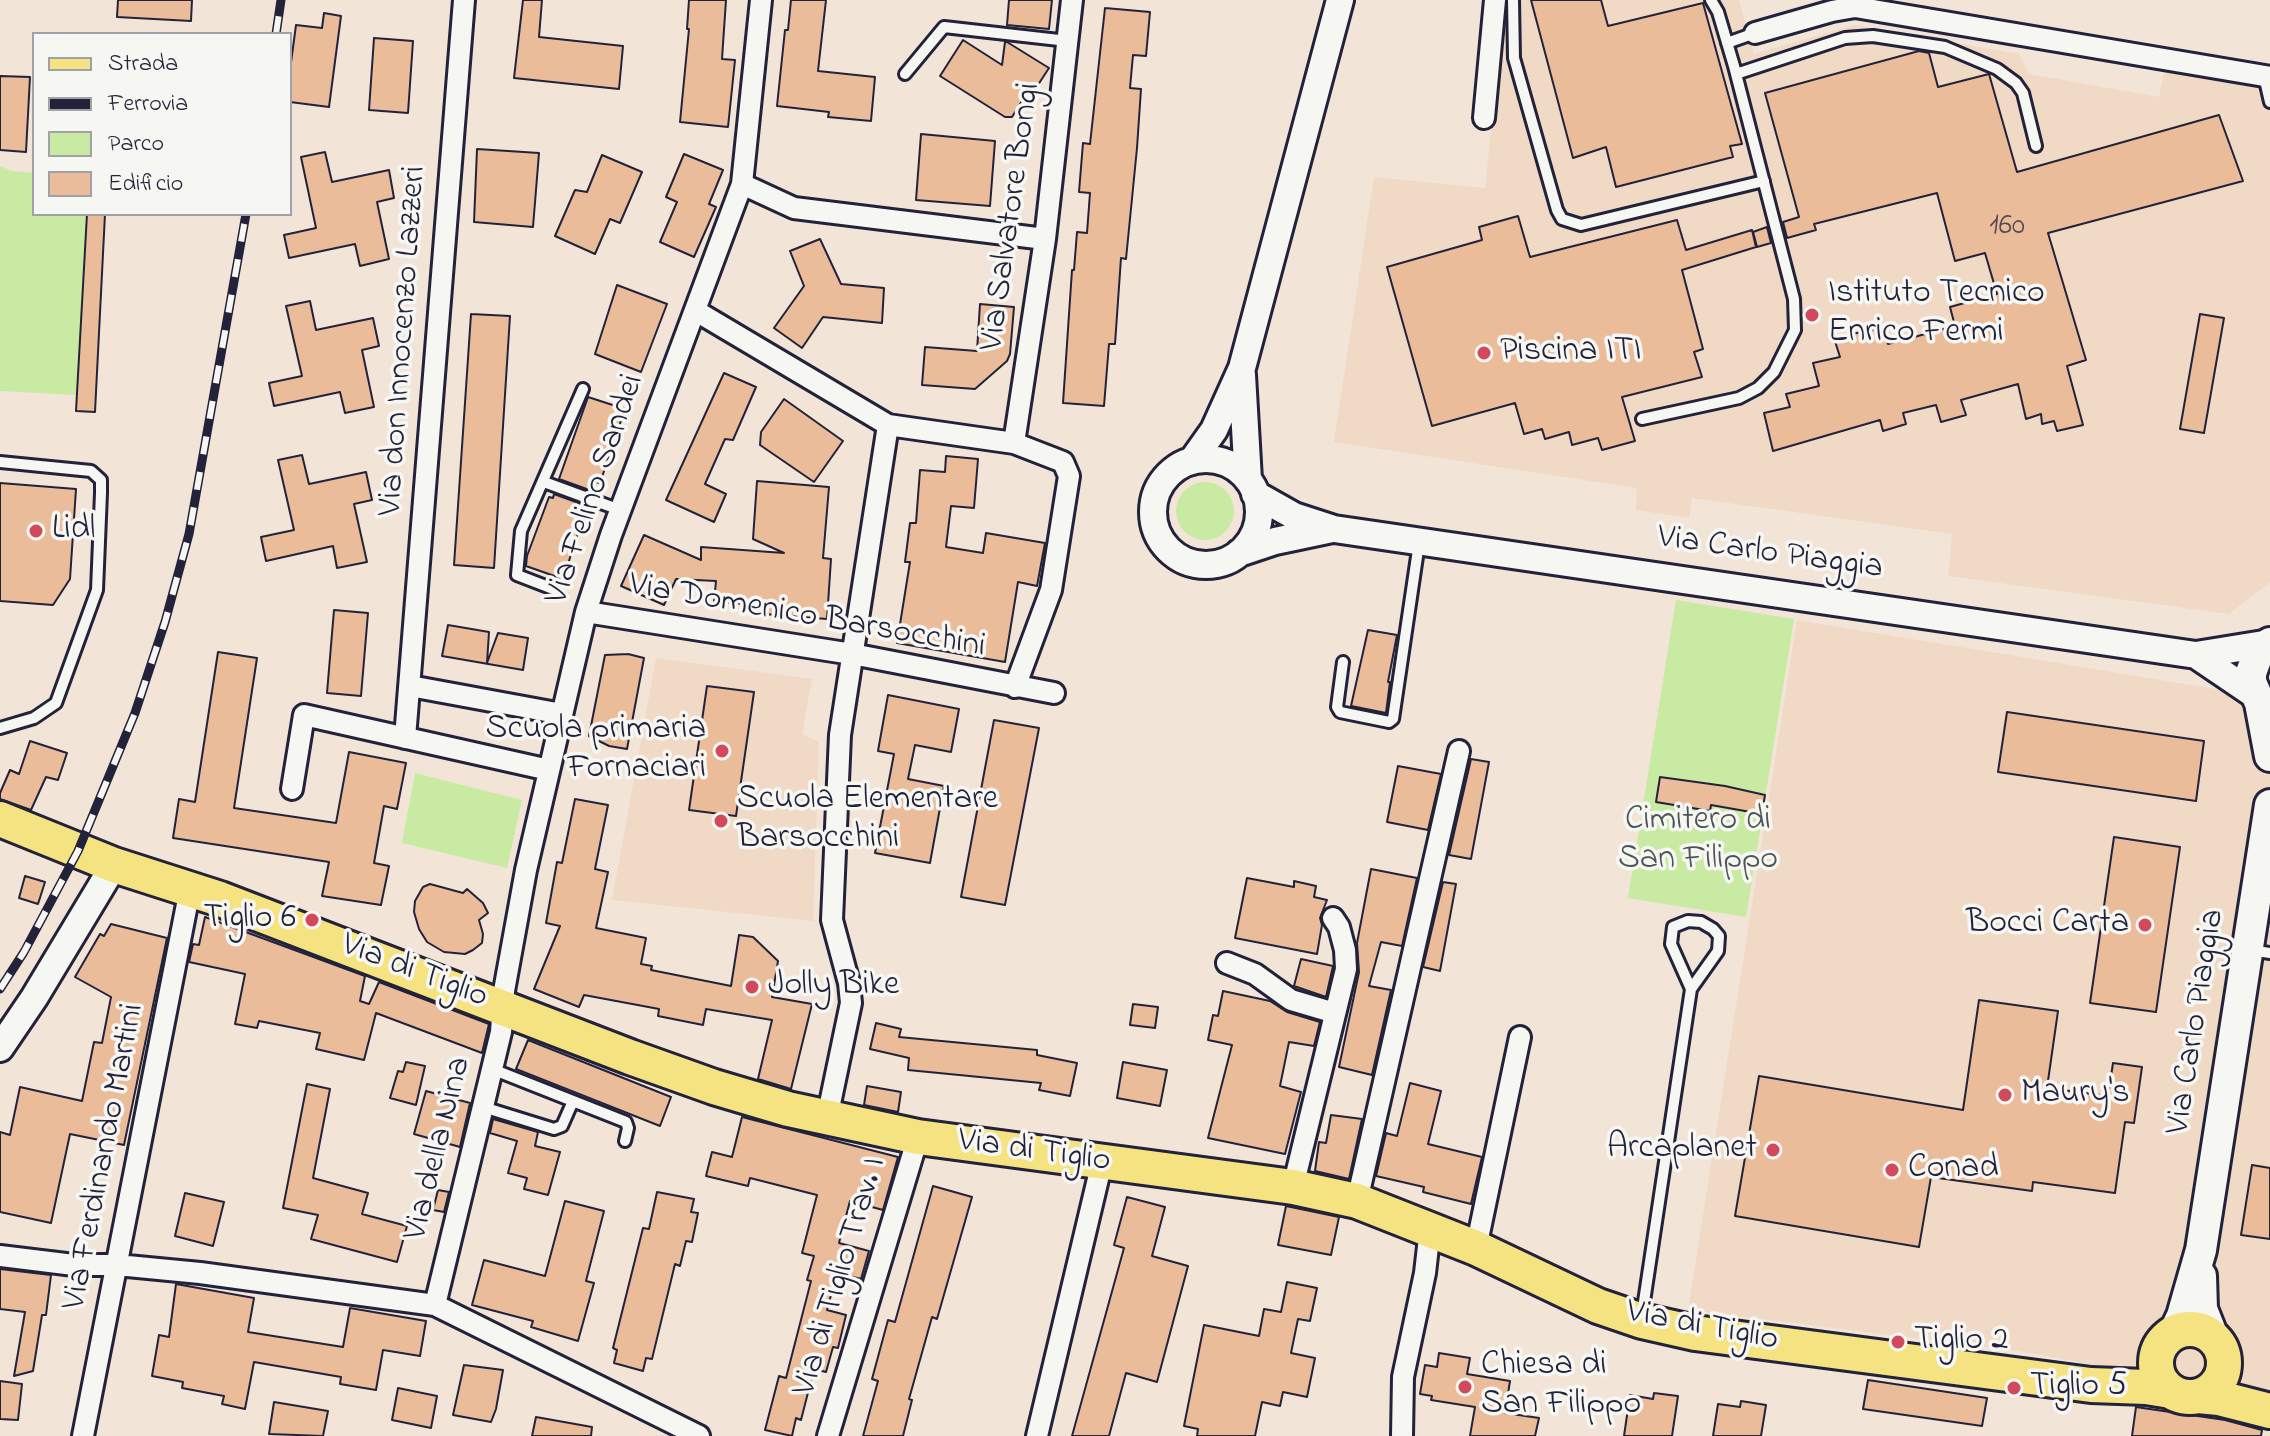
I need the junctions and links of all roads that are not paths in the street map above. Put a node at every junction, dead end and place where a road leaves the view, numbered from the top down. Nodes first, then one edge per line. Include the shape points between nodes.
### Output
1 (464, 0) edge
2 (761, 0) edge
3 (1072, 0) edge
4 (1340, 0) edge
5 (1495, 0) edge
6 (1513, 0) edge
7 (1711, 0) edge
8 (1855, 4) edge
9 (1878, 6) edge
10 (1755, 33) joint
11 (1068, 41) junction
12 (1727, 43) junction
13 (905, 74) dead end
14 (1736, 74) junction
15 (2267, 76) edge
16 (2270, 102) edge
17 (1484, 118) dead end
18 (2036, 146) dead end
19 (1764, 181) junction
20 (742, 184) junction
21 (1045, 239) junction
22 (696, 311) junction
23 (1242, 368) junction
24 (583, 389) dead end
25 (1642, 419) dead end
26 (888, 425) junction
27 (1014, 443) junction
28 (1192, 461) junction
29 (0, 462) edge
30 (544, 482) junction
31 (1252, 487) junction
32 (620, 510) junction
33 (1334, 529) junction
34 (1419, 541) junction
35 (1239, 553) junction
36 (556, 590) dead end
37 (586, 612) junction
38 (2270, 643) edge
39 (852, 654) junction
40 (2196, 655) junction
41 (1343, 662) dead end
42 (410, 686) junction
43 (1015, 687) junction
44 (1054, 693) dead end
45 (2262, 703) edge
46 (562, 714) junction
47 (0, 728) edge
48 (405, 738) junction
49 (1459, 751) dead end
50 (2270, 756) edge
51 (549, 770) junction
52 (292, 789) dead end
53 (2270, 805) edge
54 (0, 819) edge
55 (114, 865) junction
56 (190, 889) junction
57 (1333, 918) dead end
58 (2259, 951) edge
59 (1227, 963) dead end
60 (1691, 989) junction
61 (501, 1007) junction
62 (1335, 1013) junction
63 (1520, 1037) dead end
64 (0, 1048) edge
65 (492, 1069) junction
66 (573, 1101) junction
67 (483, 1107) junction
68 (827, 1118) junction
69 (918, 1137) junction
70 (625, 1141) dead end
71 (1102, 1162) junction
72 (1293, 1187) junction
73 (1357, 1201) junction
74 (1430, 1229) junction
75 (1476, 1248) junction
76 (2201, 1250) junction
77 (0, 1256) edge
78 (117, 1265) junction
79 (435, 1305) junction
80 (1642, 1321) junction
81 (2165, 1345) junction
82 (2218, 1352) junction
83 (2091, 1385) junction
84 (2185, 1393) junction
85 (2267, 1410) edge
86 (658, 1427) edge
87 (83, 1436) edge
88 (699, 1436) edge
89 (828, 1436) edge
90 (1037, 1436) edge
91 (1402, 1436) edge

1 - 42 street, Via don Innocenzo Lazzeri
2 - 20 street, Via Felino Sandei
3 - 11 street, Via Salvatore Bongi
4 - 23 street
5 - 17 street
6 - 19 lane via 1514,58 1562,219 1581,225
7 - 12 lane
8 - 9 street
8 - 10 street
9 - 15 street
10 - 12 lane
11 - 13 lane via 944,27
11 - 21 street, Via Salvatore Bongi
12 - 14 lane
14 - 18 lane via 1845,38 1873,36 1945,47 2016,83
14 - 19 lane
15 - 16 lane
19 - 25 lane via 1794,299 1795,330 1784,354 1758,388 1739,398
20 - 21 street via 794,208
20 - 22 street, Via Felino Sandei
21 - 27 street, Via Salvatore Bongi
22 - 26 street
22 - 32 street, Via Felino Sandei
23 - 28 street via 1214,430
23 - 31 street
24 - 30 lane
26 - 27 street, Via Domenico Barsocchini
26 - 39 street
27 - 43 street, Via Domenico Barsocchini via 1063,462 1069,476 1051,590
28 - 31 street via 1223,462
28 - 35 street via 1169,474 1158,488 1153,514 1157,532 1172,553 1197,564 1214,564
29 - 47 lane via 91,471 101,480 101,493 97,590 56,703 34,718
30 - 32 lane
30 - 36 lane via 521,531 517,575
31 - 33 street, Via Carlo Piaggia via 1294,516
31 - 35 street via 1257,525
32 - 37 street, Via Felino Sandei
33 - 34 street, Via Carlo Piaggia
33 - 35 street, Via Carlo Piaggia
34 - 40 street, Via Carlo Piaggia
34 - 41 lane via 1393,719 1340,712
37 - 39 street, Via Domenico Barsocchini
37 - 46 street, Via Felino Sandei
38 - 40 street
38 - 45 main road via 2254,663 2251,682
39 - 43 street, Via Domenico Barsocchini
39 - 68 street via 840,735 832,920 851,1003
40 - 45 street
42 - 46 street
42 - 48 street, Via don Innocenzo Lazzeri
43 - 44 street, Via Domenico Barsocchini
45 - 50 main road
46 - 51 street, Via Felino Sandei
48 - 51 street
48 - 52 street via 304,715
49 - 73 street
51 - 61 street, Via Felino Sandei
53 - 58 main road, Via Carlo Piaggia
54 - 55 main road, Via di Tiglio
55 - 56 main road, Via di Tiglio
55 - 64 street
56 - 61 main road, Via di Tiglio
56 - 78 street, Via Ferdinando Martini
57 - 62 street via 1346,969
58 - 76 main road, Via Carlo Piaggia
59 - 62 street via 1255,974 1291,1000
60 - 60 lane via 1718,951 1719,936 1701,922 1688,921 1673,927 1671,944
60 - 80 lane
61 - 65 street, Via della Nina
61 - 68 main road, Via di Tiglio via 714,1087
62 - 72 street
63 - 75 street
65 - 66 lane
65 - 67 street, Via della Nina
66 - 67 lane via 562,1126 554,1129
66 - 70 lane via 626,1122
67 - 79 street, Via della Nina
68 - 69 main road, Via di Tiglio
69 - 71 main road, Via di Tiglio
69 - 89 street, Via di Tiglio Trav. I
71 - 72 main road, Via di Tiglio
71 - 90 street
72 - 73 main road, Via di Tiglio
73 - 74 main road, Via di Tiglio
74 - 75 main road, Via di Tiglio
74 - 91 street via 1403,1377
75 - 80 main road, Via di Tiglio
76 - 81 main road, Via Carlo Piaggia via 2182,1316
76 - 82 main road, Via Carlo Piaggia via 2202,1309
77 - 78 street
78 - 79 street
78 - 87 street, Via Ferdinando Martini
79 - 86 street
80 - 83 main road, Via di Tiglio via 1695,1333
81 - 82 main road via 2194,1329
81 - 83 main road, Via di Tiglio via 2112,1380
81 - 84 main road via 2159,1376
82 - 84 main road via 2216,1386
82 - 85 main road, Via di Tiglio via 2247,1396
83 - 84 main road, Via di Tiglio
84 - 85 main road, Via di Tiglio
86 - 88 street

